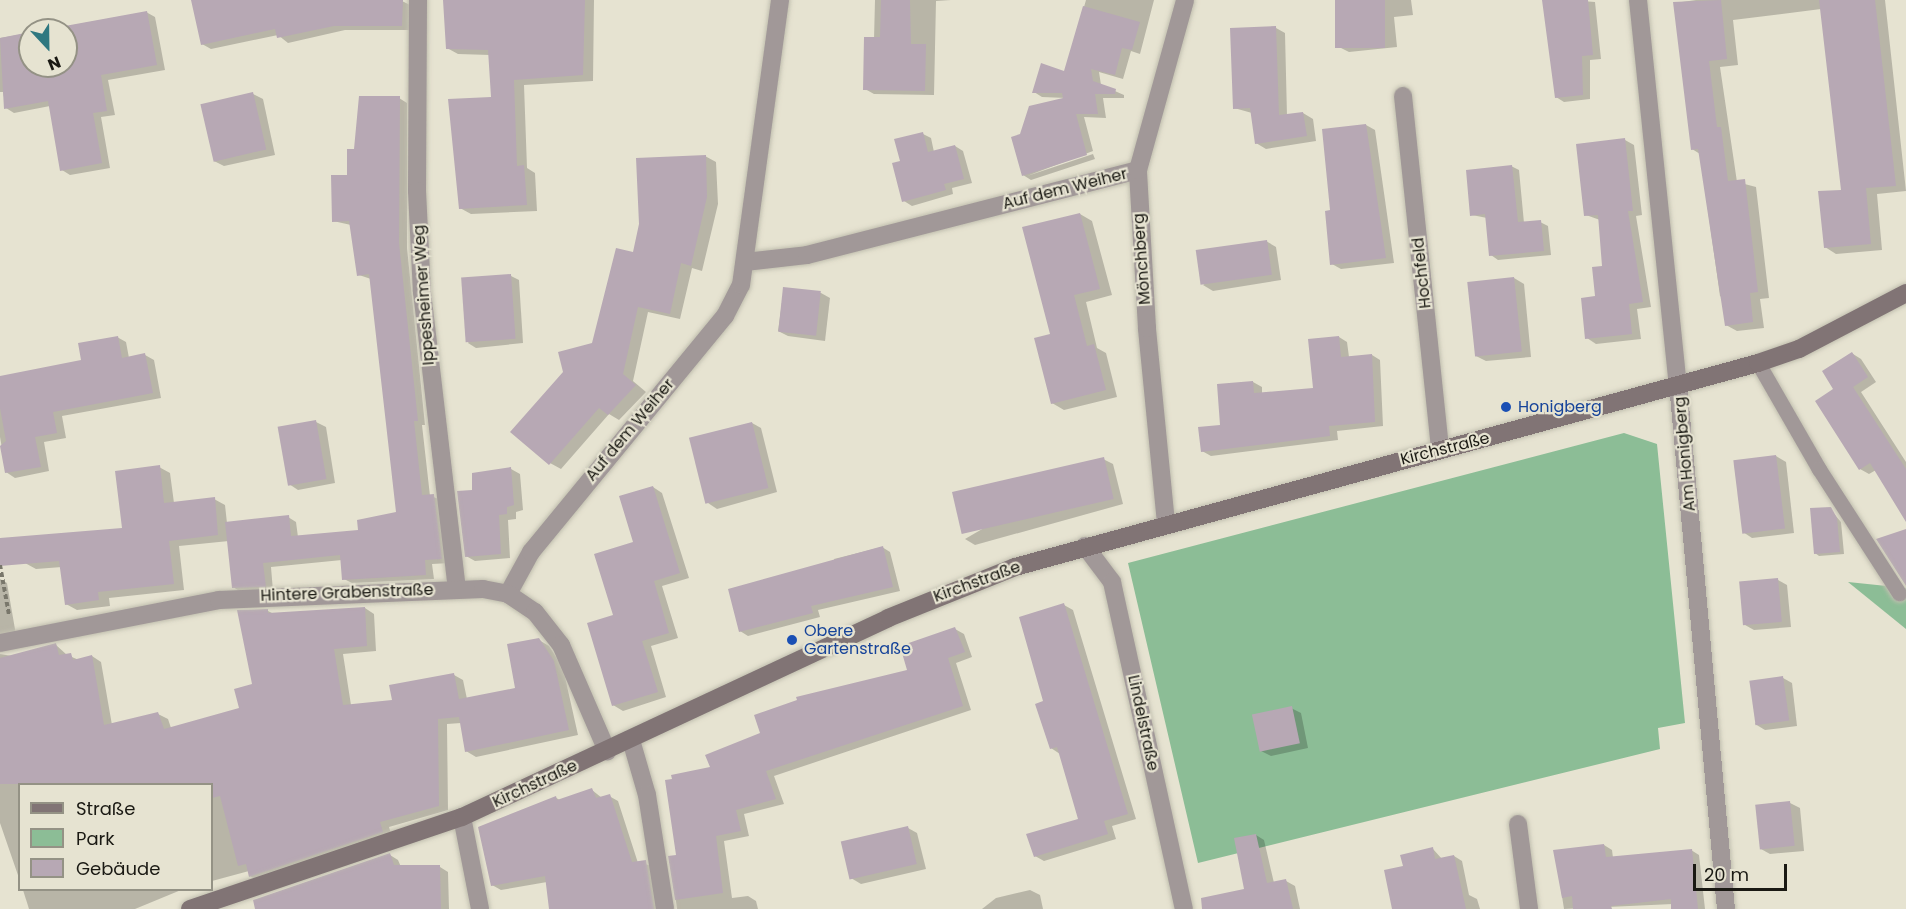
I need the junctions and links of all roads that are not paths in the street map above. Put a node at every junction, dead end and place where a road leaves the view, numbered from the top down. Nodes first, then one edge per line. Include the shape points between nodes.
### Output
1 (418, 0) edge
2 (780, 0) edge
3 (1185, 0) edge
4 (1638, 0) edge
5 (1403, 96) dead end
6 (1138, 170) junction
7 (745, 262) junction
8 (1906, 292) edge
9 (1758, 363) junction
10 (1678, 384) junction
11 (1440, 450) junction
12 (1167, 523) junction
13 (1085, 546) junction
14 (457, 589) junction
15 (1899, 593) dead end
16 (508, 594) junction
17 (7, 642) edge
18 (632, 740) junction
19 (607, 751) junction
20 (462, 817) junction
21 (1518, 824) dead end
22 (199, 908) edge
23 (480, 909) edge
24 (665, 909) edge
25 (1184, 909) edge
26 (1529, 909) edge
27 (1726, 909) edge

1 - 14 street, Ippesheimer Weg via 417,191 422,292
2 - 7 street, Auf dem Weiher
3 - 6 street, Mönchberg
4 - 10 street, Am Honigberg
5 - 11 street, Hochfeld
6 - 7 street, Auf dem Weiher via 807,255
6 - 12 street, Mönchberg
7 - 16 street, Auf dem Weiher via 741,285 724,316 556,519 531,552
8 - 9 street, Kirchstraße via 1798,349
9 - 10 street, Kirchstraße
9 - 15 lane via 1819,470
10 - 11 street, Kirchstraße
10 - 27 street, Am Honigberg
11 - 12 street, Kirchstraße
12 - 13 street, Kirchstraße
13 - 18 street, Kirchstraße via 935,597
13 - 25 street, Lindelstraße via 1112,582
14 - 16 street, Hintere Grabenstraße
14 - 17 street, Hintere Grabenstraße via 219,600
16 - 19 street, Hintere Grabenstraße via 536,612 561,645
18 - 19 street, Kirchstraße
18 - 24 street via 647,795
19 - 20 street, Kirchstraße
20 - 22 street, Kirchstraße
20 - 23 street
21 - 26 street

